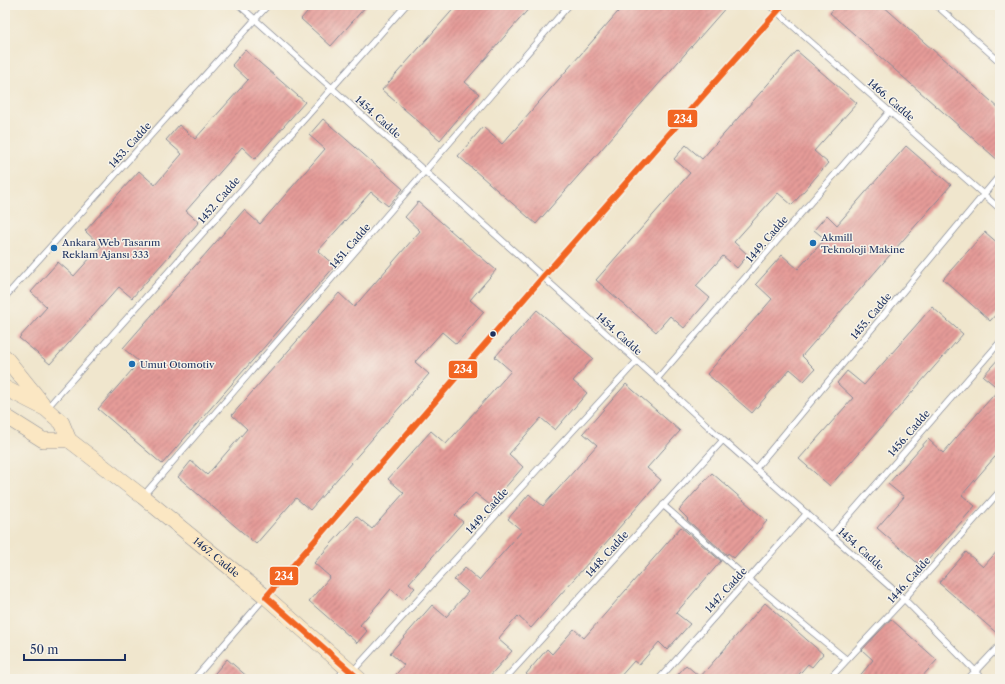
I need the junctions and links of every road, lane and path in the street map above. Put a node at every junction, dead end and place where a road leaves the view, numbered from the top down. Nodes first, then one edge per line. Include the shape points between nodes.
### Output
1 (239, 5) edge
2 (268, 5) edge
3 (406, 5) edge
4 (569, 5) edge
5 (769, 5) edge
6 (783, 5) edge
7 (936, 5) edge
8 (777, 12) junction
9 (255, 20) junction
10 (1000, 62) edge
11 (331, 87) junction
12 (890, 111) junction
13 (426, 172) junction
14 (1000, 175) edge
15 (984, 194) junction
16 (1000, 209) edge
17 (543, 277) junction
18 (5, 297) edge
19 (1000, 342) edge
20 (5, 357) edge
21 (636, 362) junction
22 (657, 379) junction
23 (5, 388) edge
24 (46, 409) junction
25 (5, 416) edge
26 (69, 440) junction
27 (723, 440) junction
28 (756, 468) junction
29 (1000, 491) edge
30 (143, 497) junction
31 (663, 505) junction
32 (807, 512) junction
33 (832, 535) junction
34 (748, 579) junction
35 (266, 597) junction
36 (904, 599) junction
37 (1000, 645) edge
38 (847, 660) junction
39 (974, 672) junction
40 (348, 675) edge
41 (194, 679) edge
42 (505, 679) edge
43 (659, 679) edge
44 (829, 679) edge
45 (968, 679) edge
46 (983, 679) edge

1 - 9 lane, 1454. Cadde
2 - 9 lane, 1453. Cadde
3 - 11 lane, 1452. Cadde
4 - 13 lane, 1451. Cadde
5 - 8 lane, 1466. Cadde
6 - 8 lane
7 - 10 lane
8 - 12 lane, 1466. Cadde
8 - 17 lane
9 - 11 lane, 1454. Cadde
9 - 18 lane, 1453. Cadde
11 - 13 lane, 1454. Cadde
11 - 24 lane, 1452. Cadde
12 - 15 lane, 1466. Cadde
12 - 22 lane, 1449. Cadde
13 - 17 lane, 1454. Cadde
13 - 30 lane, 1451. Cadde
14 - 15 lane, 1455. Cadde
15 - 16 lane, 1466. Cadde
15 - 28 lane, 1455. Cadde
17 - 21 lane, 1454. Cadde
17 - 35 lane
19 - 33 lane, 1456. Cadde
20 - 24 street
21 - 22 lane, 1454. Cadde
21 - 40 lane, 1449. Cadde
22 - 27 lane, 1454. Cadde
23 - 24 street, 1467. Cadde
24 - 26 street, 1467. Cadde via 62,423
25 - 26 street via 43,440
26 - 30 street, 1467. Cadde
27 - 28 lane, 1454. Cadde
27 - 31 lane, 1448. Cadde
28 - 32 lane, 1454. Cadde
29 - 36 lane, 1446. Cadde
30 - 35 street, 1467. Cadde
31 - 34 lane
31 - 42 lane, 1448. Cadde
32 - 33 lane, 1454. Cadde
32 - 34 lane, 1447. Cadde
33 - 36 lane, 1454. Cadde
34 - 38 lane
34 - 43 lane, 1447. Cadde
35 - 40 street, 1467. Cadde
35 - 41 lane
36 - 38 lane, 1446. Cadde
36 - 39 lane, 1454. Cadde
37 - 39 lane
38 - 44 lane, 1446. Cadde
39 - 45 lane
39 - 46 lane, 1454. Cadde

